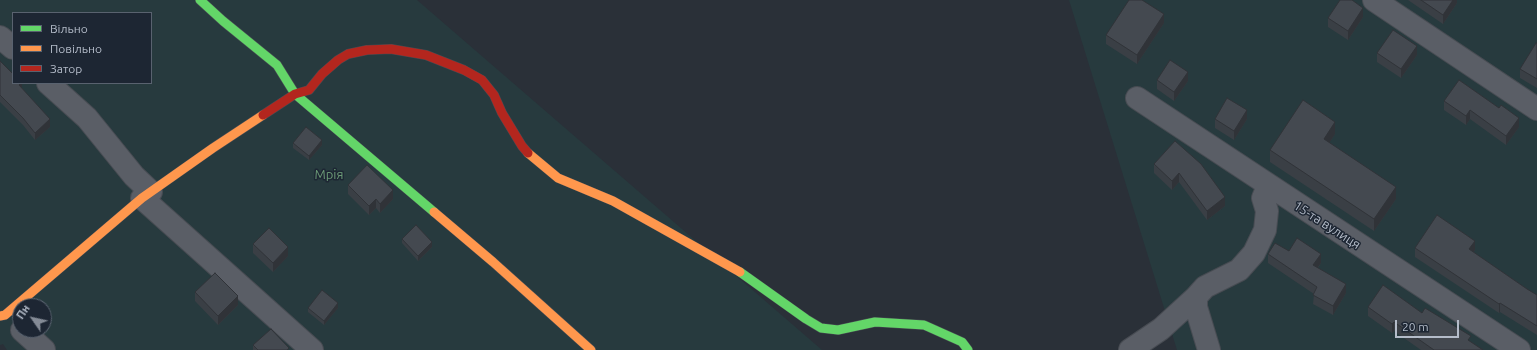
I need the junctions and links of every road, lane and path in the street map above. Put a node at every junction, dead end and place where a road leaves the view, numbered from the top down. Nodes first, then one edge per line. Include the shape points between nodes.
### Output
1 (200, 0) edge
2 (1374, 0) edge
3 (0, 37) edge
4 (12, 47) edge
5 (49, 84) edge
6 (295, 94) junction
7 (1136, 98) dead end
8 (1537, 109) edge
9 (1268, 186) junction
10 (147, 195) junction
11 (1196, 297) junction
12 (38, 298) edge
13 (30, 338) edge
14 (44, 350) edge
15 (312, 350) edge
16 (591, 350) edge
17 (968, 350) edge
18 (1130, 350) edge
19 (1209, 350) edge
20 (1519, 350) edge

1 - 6 street via 223,22 278,65
2 - 8 street
3 - 4 street
5 - 10 street via 87,118
6 - 10 street
6 - 16 street via 493,262
6 - 17 street via 309,90 322,74 348,54 391,48 426,55 482,80 494,95 522,146 531,157 558,178 613,201 733,267 821,328 838,330 875,322 924,325 962,342
7 - 9 street, 15-та вулиця
9 - 11 street via 1263,198 1267,211 1265,230 1254,253 1239,270 1205,287
9 - 20 street, 15-та вулиця
10 - 12 street
10 - 15 street
11 - 18 street via 1161,329
11 - 19 street via 1196,307
13 - 14 street

